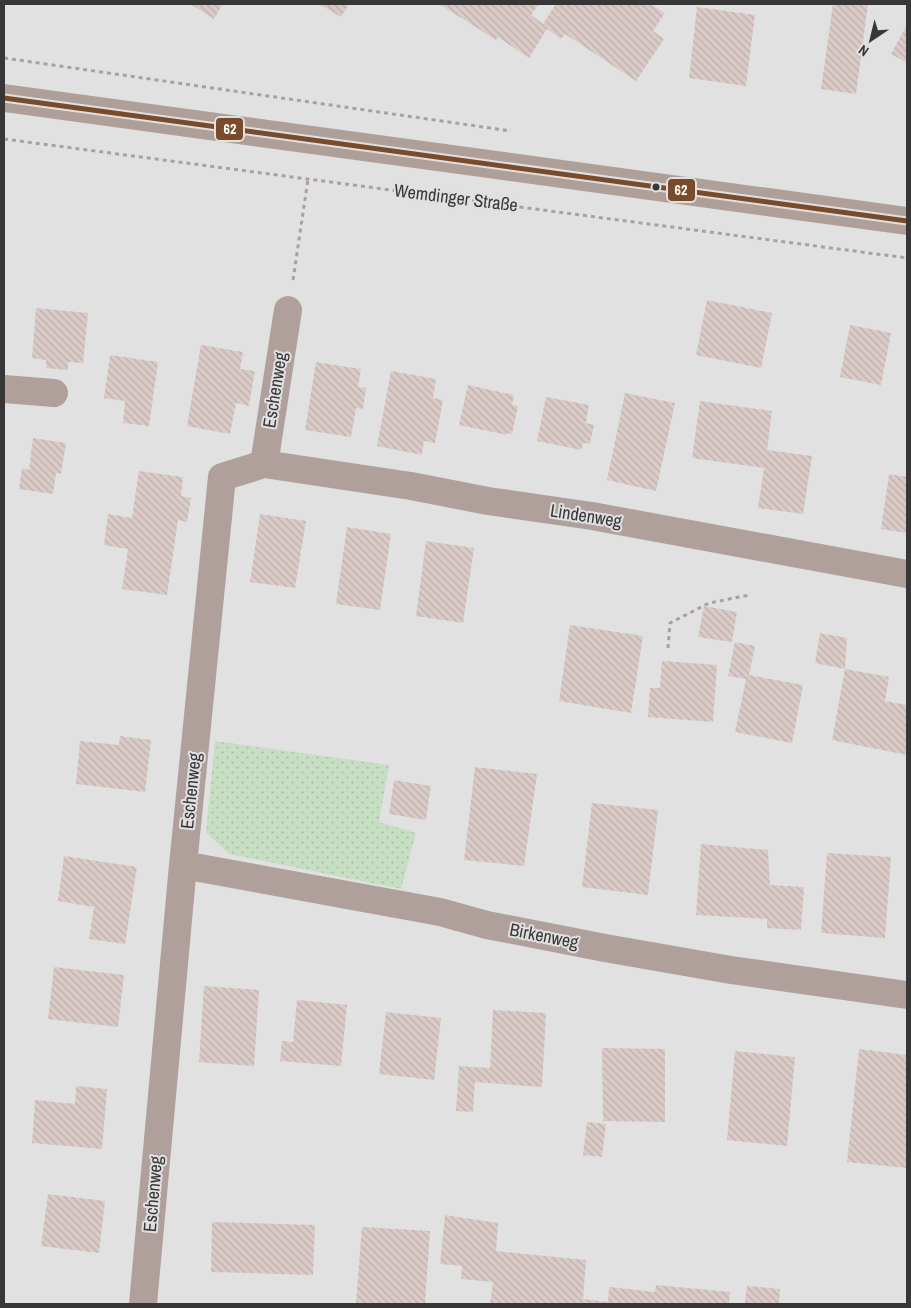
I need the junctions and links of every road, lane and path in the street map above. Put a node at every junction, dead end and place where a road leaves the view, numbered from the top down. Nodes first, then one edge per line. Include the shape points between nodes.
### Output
1 (4, 58) edge
2 (4, 98) edge
3 (514, 132) dead end
4 (4, 139) edge
5 (308, 179) junction
6 (907, 221) edge
7 (907, 258) edge
8 (288, 310) joint
9 (4, 389) edge
10 (54, 393) dead end
11 (264, 464) junction
12 (907, 574) edge
13 (750, 595) dead end
14 (668, 648) dead end
15 (183, 865) junction
16 (907, 995) edge
17 (144, 1304) edge

1 - 3 path
2 - 6 main road
4 - 5 path, Wemdinger Straße
5 - 7 path, Wemdinger Straße
5 - 8 path
8 - 11 street, Eschenweg
9 - 10 street
11 - 12 street, Lindenweg via 592,516
11 - 15 street, Eschenweg via 222,476
13 - 14 path via 709,603 670,623
15 - 16 street, Birkenweg via 440,912 487,925 624,952
15 - 17 street, Eschenweg

